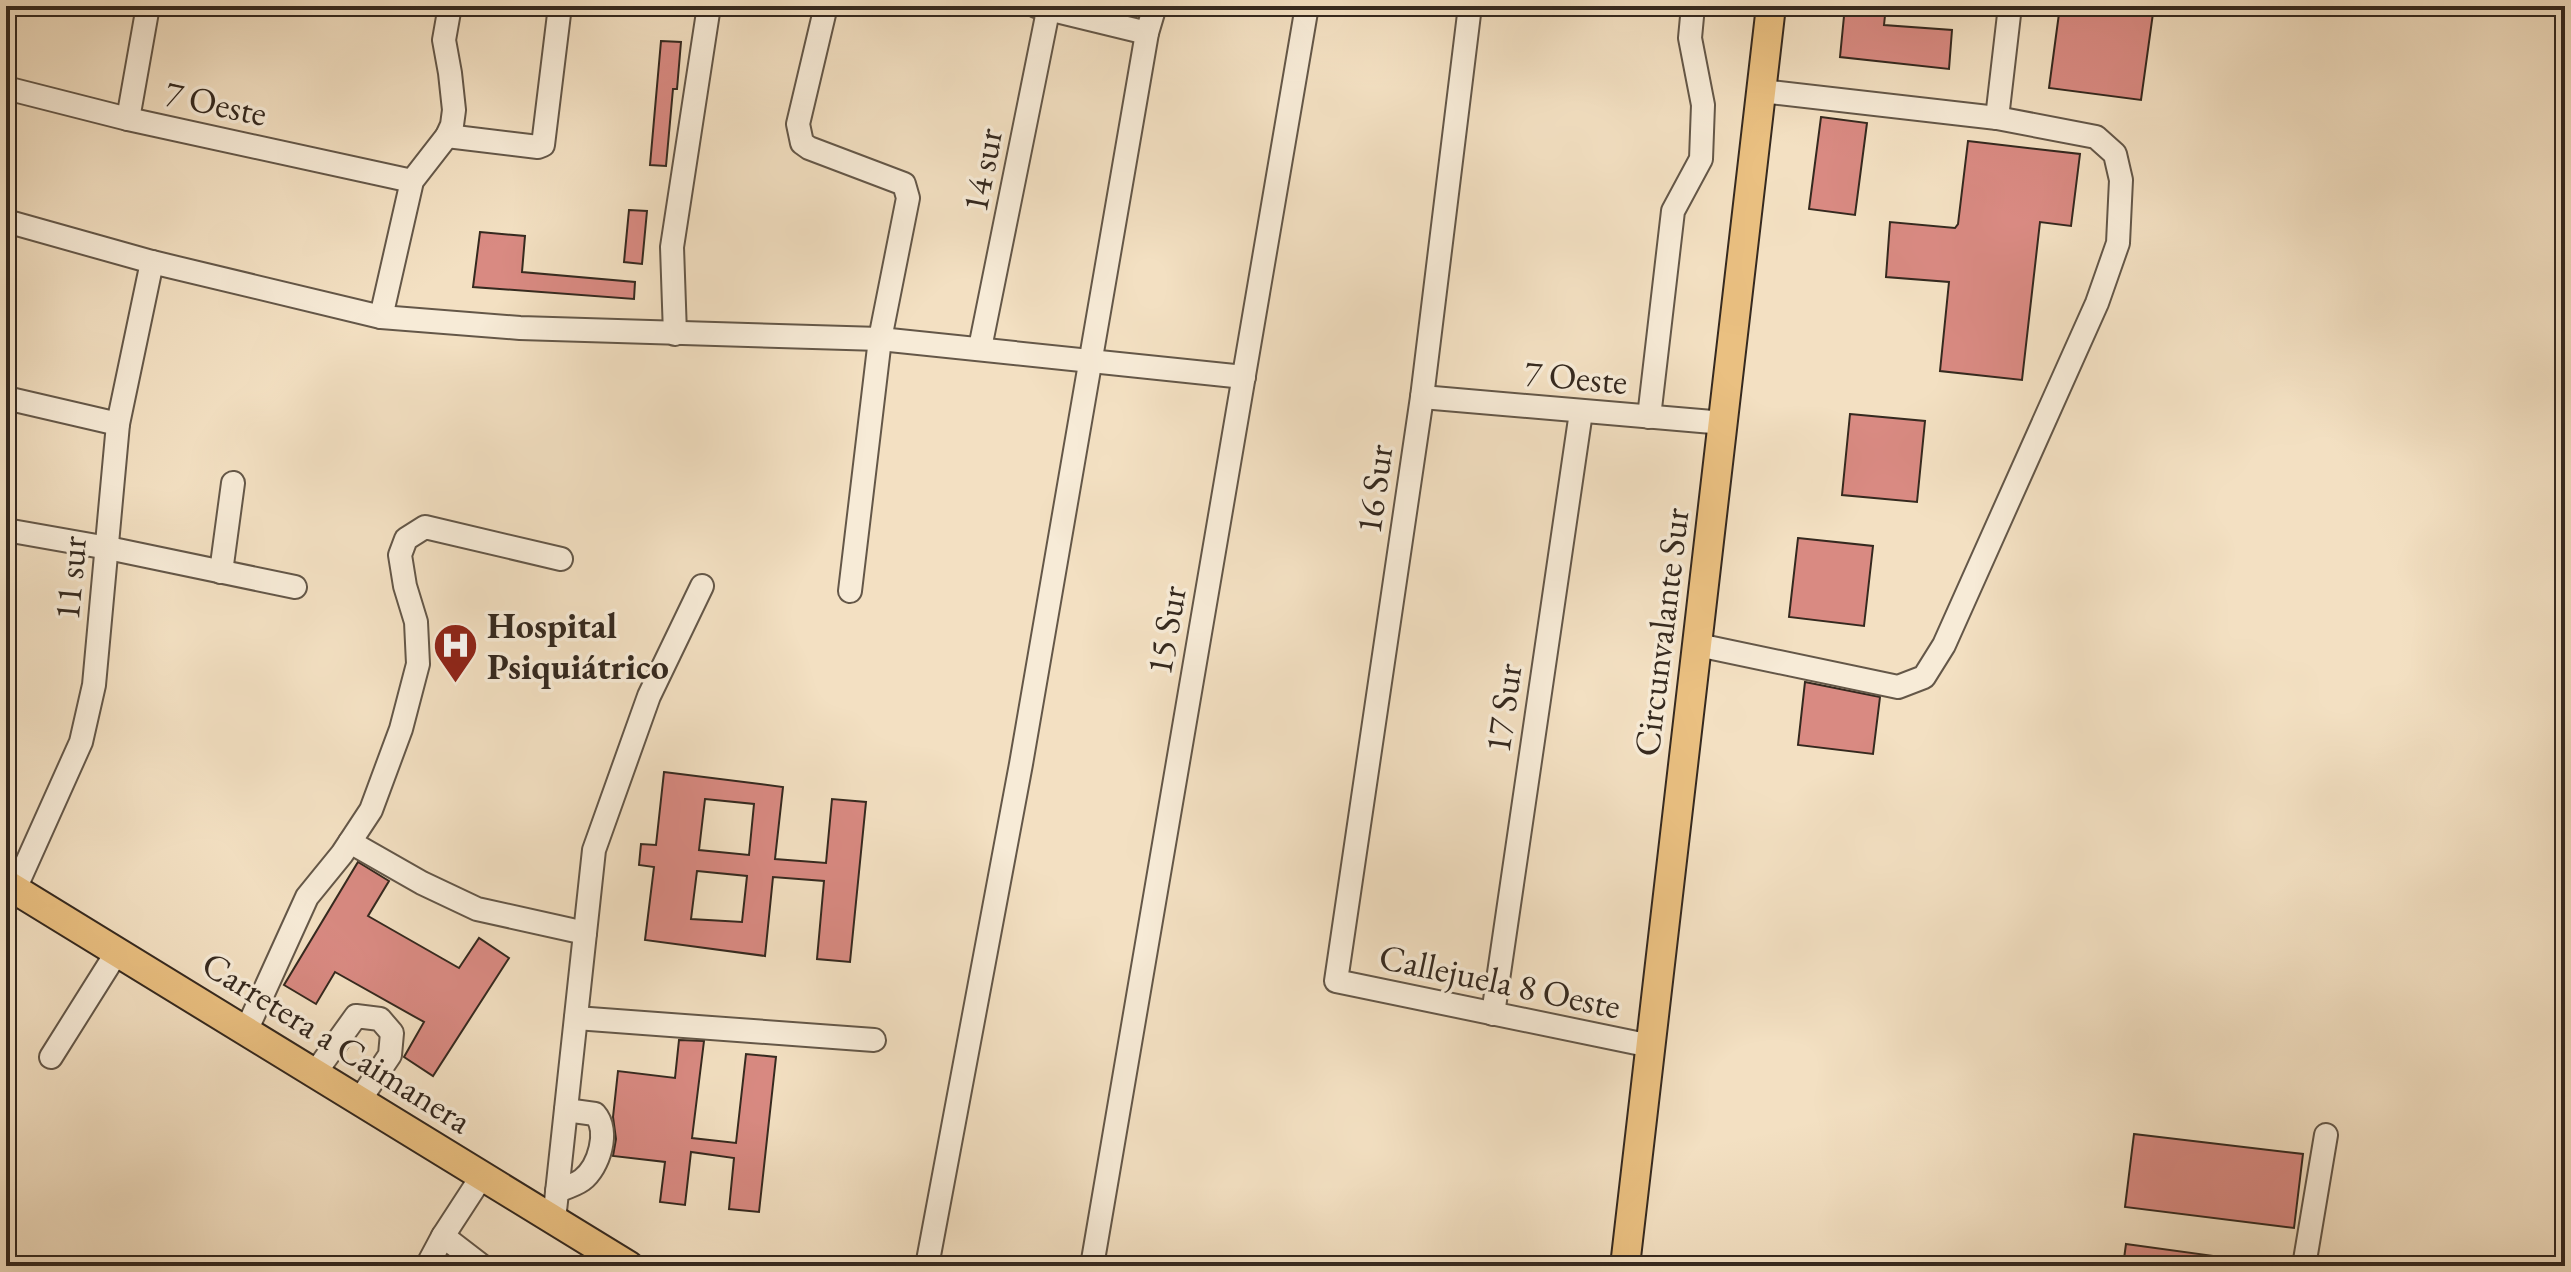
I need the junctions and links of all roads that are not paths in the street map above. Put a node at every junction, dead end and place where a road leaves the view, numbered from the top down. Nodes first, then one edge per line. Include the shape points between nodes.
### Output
1 (148, 6) edge
2 (450, 6) edge
3 (560, 6) edge
4 (709, 6) edge
5 (826, 6) edge
6 (1155, 6) edge
7 (1307, 6) edge
8 (1470, 6) edge
9 (1693, 6) edge
10 (1771, 6) edge
11 (2010, 6) edge
12 (1044, 7) edge
13 (1147, 33) junction
14 (6, 88) edge
15 (1761, 91) junction
16 (1997, 118) junction
17 (128, 119) junction
18 (447, 136) junction
19 (412, 181) junction
20 (6, 221) edge
21 (152, 262) junction
22 (381, 317) junction
23 (675, 334) junction
24 (880, 339) junction
25 (980, 348) junction
26 (1089, 361) junction
27 (1244, 377) junction
28 (1422, 397) junction
29 (6, 398) edge
30 (1581, 412) junction
31 (1649, 417) junction
32 (1724, 423) junction
33 (118, 424) junction
34 (233, 483) dead end
35 (6, 530) edge
36 (108, 548) junction
37 (561, 559) dead end
38 (221, 572) junction
39 (702, 586) dead end
40 (295, 587) dead end
41 (850, 591) dead end
42 (1698, 645) junction
43 (350, 842) junction
44 (9, 892) edge
45 (585, 933) junction
46 (117, 952) junction
47 (1336, 981) joint
48 (1493, 1014) junction
49 (576, 1018) junction
50 (246, 1031) junction
51 (874, 1040) dead end
52 (1651, 1046) junction
53 (51, 1057) dead end
54 (315, 1073) junction
55 (359, 1101) junction
56 (566, 1110) junction
57 (2326, 1135) dead end
58 (482, 1176) junction
59 (557, 1191) junction
60 (554, 1220) junction
61 (443, 1236) junction
62 (618, 1263) edge
63 (427, 1266) edge
64 (482, 1266) edge
65 (927, 1266) edge
66 (1092, 1266) edge
67 (1625, 1266) edge
68 (2304, 1266) edge

1 - 17 street
2 - 18 street via 444,40 454,110
3 - 18 street via 545,140 538,147
4 - 23 street via 672,247
5 - 24 street via 798,124 802,143 904,184 908,198
6 - 13 street
7 - 27 street, 15 Sur
8 - 28 street, 16 Sur
9 - 31 street via 1690,38 1703,105 1701,159 1673,211
10 - 15 main road, Circunvalante Sur
11 - 16 street
12 - 13 street
12 - 25 street, 14 sur
13 - 26 street
14 - 17 street, 7 Oeste
15 - 16 street
15 - 32 main road, Circunvalante Sur
16 - 42 street via 2096,137 2115,154 2121,180 2118,243 2097,303 1944,645 1924,677 1898,687
17 - 19 street, 7 Oeste
18 - 19 street
19 - 22 street
20 - 21 street
21 - 22 street
21 - 33 street, 11 sur
22 - 23 street
23 - 24 street
24 - 25 street
24 - 41 street
25 - 26 street
26 - 27 street
26 - 65 street via 1021,764
27 - 66 street, 15 Sur
28 - 30 street, 7 Oeste
28 - 47 street, 16 Sur
29 - 33 street
30 - 31 street, 7 Oeste
30 - 48 street, 17 Sur
31 - 32 street, 7 Oeste
32 - 42 main road, Circunvalante Sur
33 - 36 street, 11 sur
34 - 38 street
35 - 36 street
36 - 38 street
36 - 44 street, 11 sur via 94,685 81,742
37 - 43 street via 425,527 406,539 400,555 416,622 418,664 371,810
38 - 40 street
39 - 45 street via 649,696 594,850
42 - 52 main road, Circunvalante Sur
43 - 45 street via 477,909
43 - 50 street via 307,897
44 - 46 main road, Carretera a Caimanera
45 - 49 street
46 - 50 main road, Carretera a Caimanera
46 - 53 street
47 - 48 street, Callejuela 8 Oeste
48 - 52 street, Callejuela 8 Oeste
49 - 51 street
49 - 56 street
50 - 54 main road, Carretera a Caimanera
52 - 67 main road, Circunvalante Sur
54 - 55 main road, Carretera a Caimanera
54 - 55 street via 356,1016 380,1019 392,1033 390,1055
55 - 58 main road, Carretera a Caimanera
56 - 59 street
56 - 59 street via 595,1114 601,1120 599,1153 581,1181
57 - 68 street
58 - 60 main road, Carretera a Caimanera
58 - 61 street
59 - 60 street
60 - 62 main road, Carretera a Caimanera
61 - 63 street
61 - 64 street

